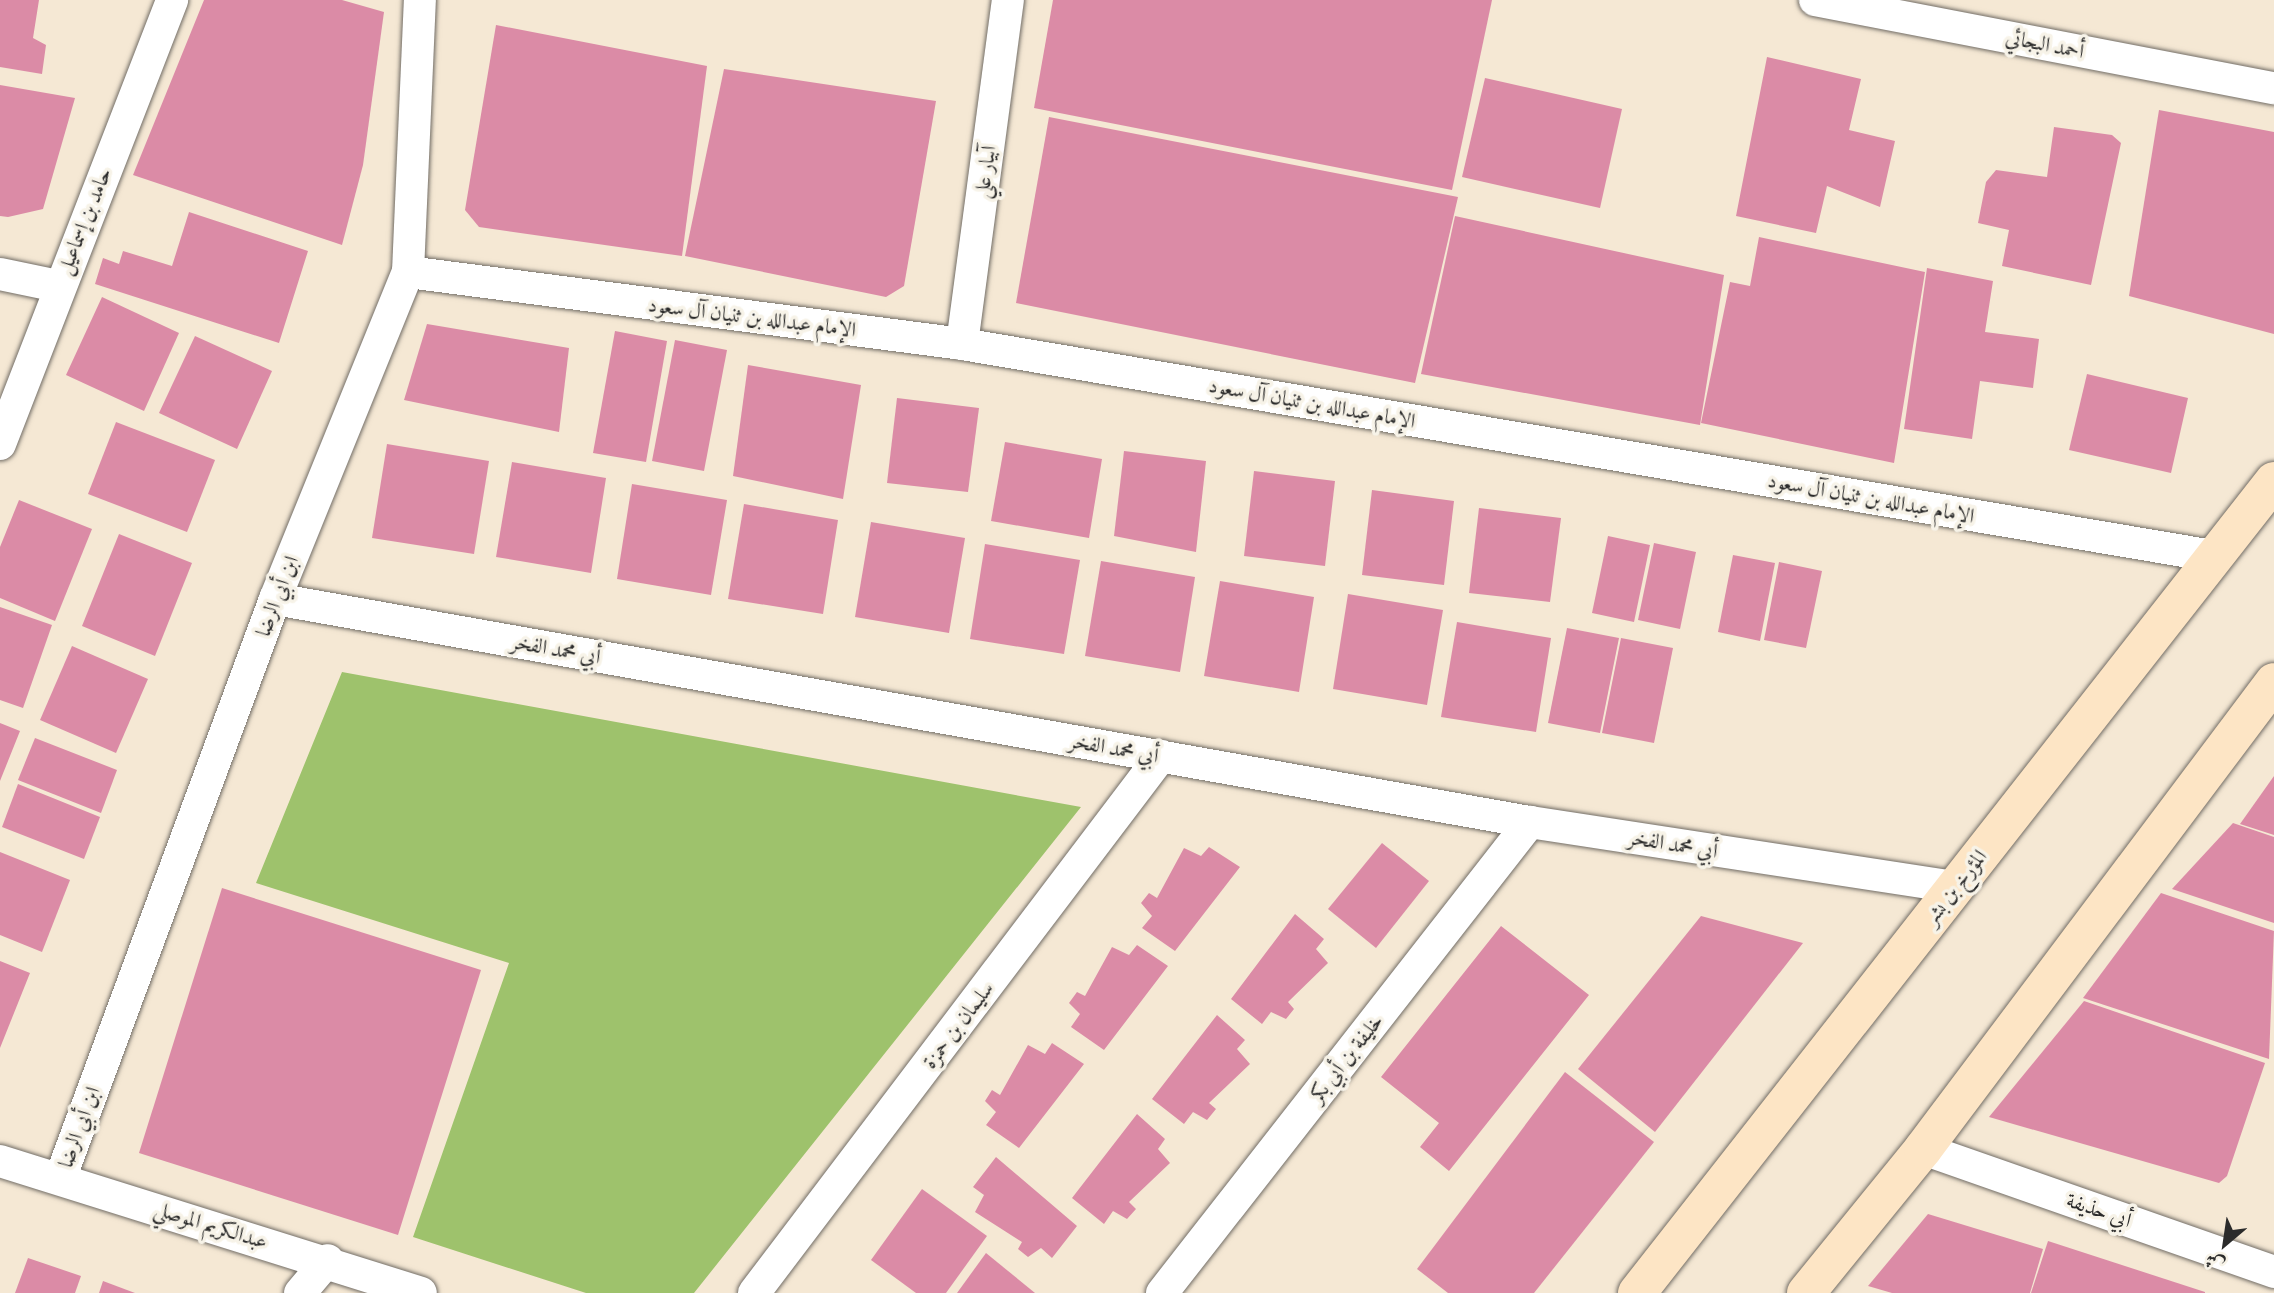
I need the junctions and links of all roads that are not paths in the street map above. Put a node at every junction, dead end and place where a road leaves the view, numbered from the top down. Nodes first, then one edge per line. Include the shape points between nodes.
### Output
1 (172, 0) edge
2 (421, 0) edge
3 (1008, 0) edge
4 (1815, 0) edge
5 (2274, 88) edge
6 (408, 272) junction
7 (0, 274) edge
8 (58, 286) junction
9 (962, 344) junction
10 (0, 444) edge
11 (2274, 481) edge
12 (2213, 556) junction
13 (275, 599) junction
14 (2274, 682) edge
15 (1161, 756) junction
16 (1530, 822) junction
17 (1955, 887) junction
18 (1923, 1149) junction
19 (0, 1161) edge
20 (60, 1179) junction
21 (328, 1260) junction
22 (2274, 1272) edge
23 (300, 1293) edge
24 (421, 1293) edge
25 (754, 1293) edge
26 (1162, 1293) edge
27 (1637, 1293) edge
28 (1806, 1293) edge
29 (2267, 1293) edge

1 - 8 street, حامد بن إسماعيل
2 - 6 street, ابن أبي الرضا
3 - 9 street, آبيار علي
4 - 5 street, أحمد البجائي
6 - 9 street, الإمام عبدالله بن ثنيان آل سعود
6 - 13 street, ابن أبي الرضا
7 - 8 street
8 - 10 street, حامد بن إسماعيل
9 - 12 street, الإمام عبدالله بن ثنيان آل سعود
11 - 12 street, المؤرخ بن بشر
12 - 17 street, المؤرخ بن بشر
13 - 15 street, أبي محمد الفخر
13 - 20 street, ابن أبي الرضا
14 - 18 street
15 - 16 street, أبي محمد الفخر
15 - 25 street, سليمان بن حمزة
16 - 17 street, أبي محمد الفخر
16 - 26 street, خليفة بن أبي بكر
17 - 27 street, المؤرخ بن بشر
18 - 22 street, أبي حذيفة
18 - 28 street
19 - 20 street, عبدالكريم الموصلي
20 - 21 street, عبدالكريم الموصلي
21 - 23 street
21 - 24 street, عبدالكريم الموصلي
22 - 29 street

